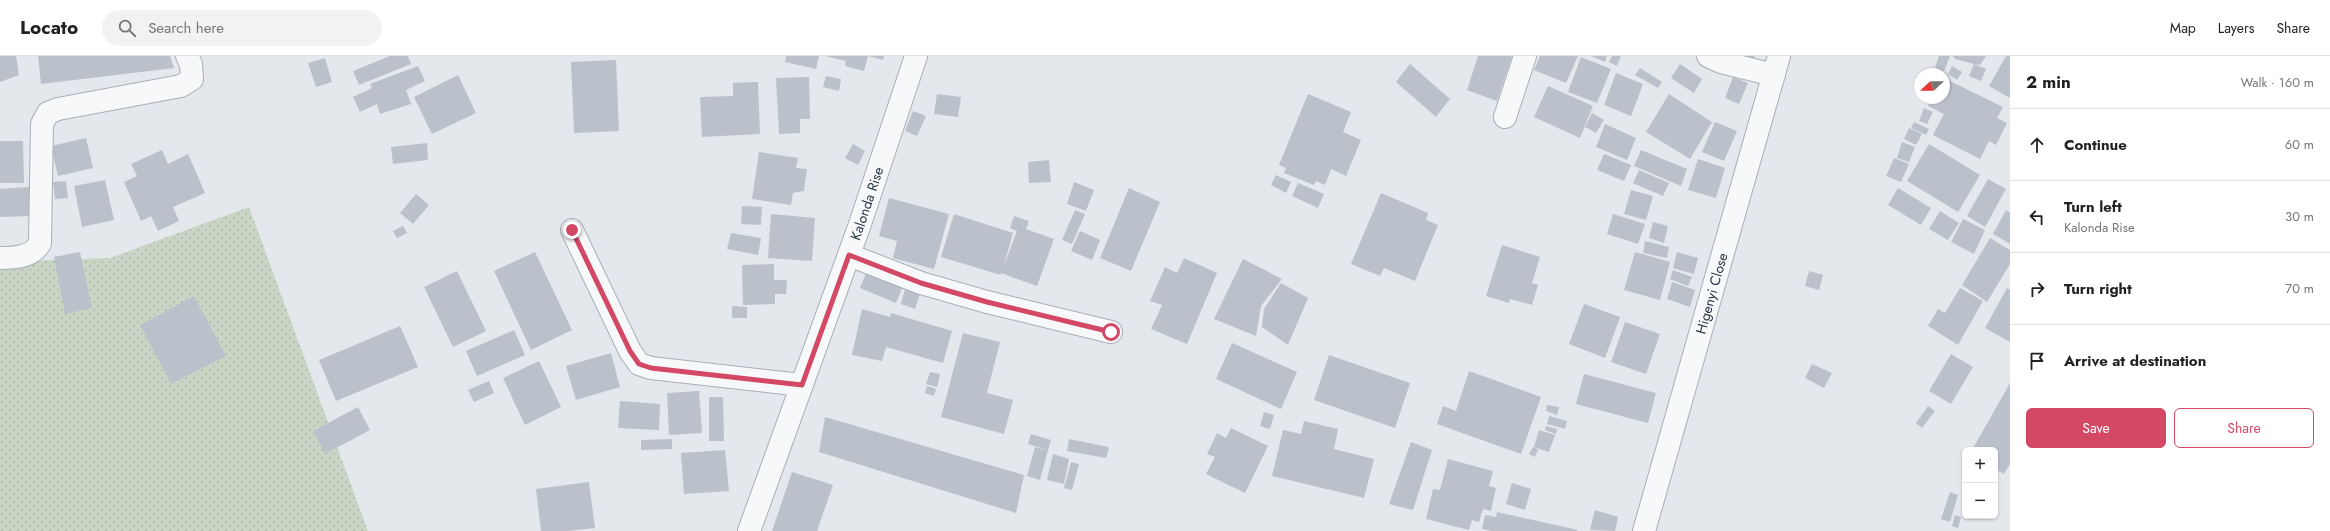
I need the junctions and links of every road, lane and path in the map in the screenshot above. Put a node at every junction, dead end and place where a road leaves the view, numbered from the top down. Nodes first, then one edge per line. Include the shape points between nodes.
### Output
1 (187, 56) edge
2 (916, 56) edge
3 (1525, 56) edge
4 (1708, 56) edge
5 (1776, 65) edge
6 (1505, 118) dead end
7 (572, 230) dead end
8 (849, 255) junction
9 (0, 258) edge
10 (1111, 332) dead end
11 (802, 385) junction
12 (749, 531) edge
13 (1644, 531) edge

1 - 9 street via 192,79 181,86 48,113 42,124 40,242 36,250 30,254
2 - 8 street, Kalonda Rise
3 - 6 street
4 - 5 street via 1721,62
5 - 13 street, Higenyi Close
7 - 11 street via 630,351 639,364 651,368
8 - 10 street via 921,283
8 - 11 street, Kalonda Rise
11 - 12 street, Kalonda Rise

